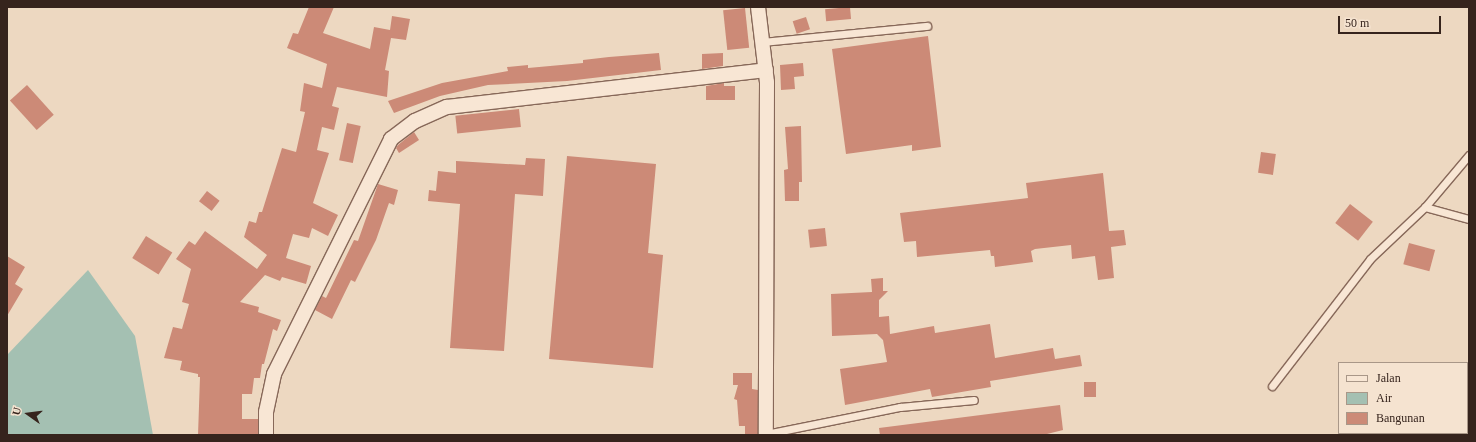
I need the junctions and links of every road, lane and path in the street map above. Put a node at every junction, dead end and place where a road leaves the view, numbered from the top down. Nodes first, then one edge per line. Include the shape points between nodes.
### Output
1 (758, 7) edge
2 (927, 26) dead end
3 (763, 42) junction
4 (766, 70) junction
5 (1469, 155) edge
6 (1424, 207) junction
7 (1469, 219) edge
8 (1272, 386) dead end
9 (974, 400) dead end
10 (766, 434) edge
11 (266, 435) edge

1 - 3 street
2 - 3 lane
3 - 4 street
4 - 10 street
4 - 11 street via 447,107 415,121 391,139 274,374 266,412
5 - 6 lane
6 - 7 lane
6 - 8 lane via 1370,259
9 - 10 lane via 900,407

